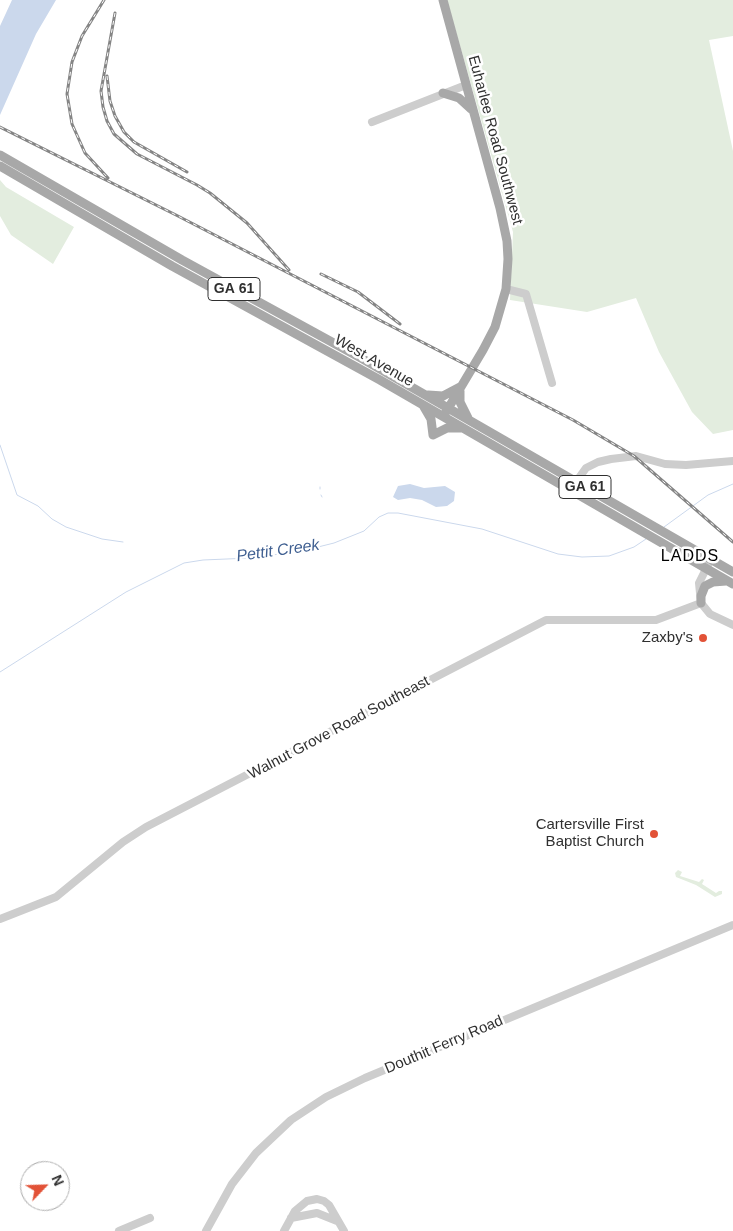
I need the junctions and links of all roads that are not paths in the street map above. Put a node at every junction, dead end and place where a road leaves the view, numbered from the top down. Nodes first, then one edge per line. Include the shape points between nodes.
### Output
1 (443, 0) edge
2 (466, 85) junction
3 (443, 93) junction
4 (473, 111) junction
5 (372, 122) dead end
6 (0, 155) edge
7 (0, 166) edge
8 (18, 172) junction
9 (506, 289) junction
10 (552, 383) dead end
11 (461, 388) junction
12 (425, 395) junction
13 (420, 403) junction
14 (446, 413) junction
15 (470, 421) junction
16 (463, 428) junction
17 (733, 460) edge
18 (576, 482) junction
19 (711, 559) junction
20 (706, 568) junction
21 (733, 572) edge
22 (730, 582) edge
23 (701, 603) junction
24 (733, 624) edge
25 (0, 919) edge
26 (733, 925) edge
27 (150, 1218) dead end
28 (291, 1218) junction
29 (339, 1222) junction
30 (119, 1231) edge
31 (206, 1231) edge
32 (284, 1231) edge
33 (344, 1231) edge

1 - 2 main road, Euharlee Road Southwest
2 - 3 street
2 - 4 main road, Euharlee Road Southwest
3 - 4 main road via 459,98
3 - 5 street
4 - 9 main road, Euharlee Road Southwest via 506,232
6 - 8 main road, West Avenue / GA 61
7 - 8 main road, West Avenue / GA 61
8 - 12 main road, West Avenue / GA 61
8 - 13 main road, West Avenue / GA 61 via 172,266
9 - 10 street via 526,294
9 - 11 main road, Euharlee Road Southwest via 491,335
11 - 12 main road via 443,396
11 - 14 main road, Euharlee Road Southwest
11 - 15 main road via 460,402
12 - 14 main road, West Avenue / GA 61
13 - 14 main road, West Avenue / GA 61
13 - 16 main road via 431,419 433,436 447,428
14 - 15 main road, West Avenue / GA 61
14 - 16 main road, West Avenue / GA 61
15 - 18 main road, West Avenue / GA 61
16 - 20 main road, West Avenue / GA 61
17 - 18 street via 686,465 638,457 611,459 586,468
18 - 19 main road, West Avenue / GA 61
19 - 20 street
19 - 21 main road, West Avenue / GA 61
20 - 22 main road, West Avenue / GA 61
20 - 23 street via 699,583
22 - 23 main road via 713,582 706,586
23 - 24 street via 710,614
23 - 25 street, Walnut Grove Road Southeast via 656,620 546,620 146,827 56,897
26 - 31 street, Douthit Ferry Road via 322,1099 285,1125 256,1153 232,1184
27 - 30 street
28 - 29 street via 316,1213
28 - 29 street via 301,1205 317,1199 329,1205
28 - 32 street
29 - 33 street

